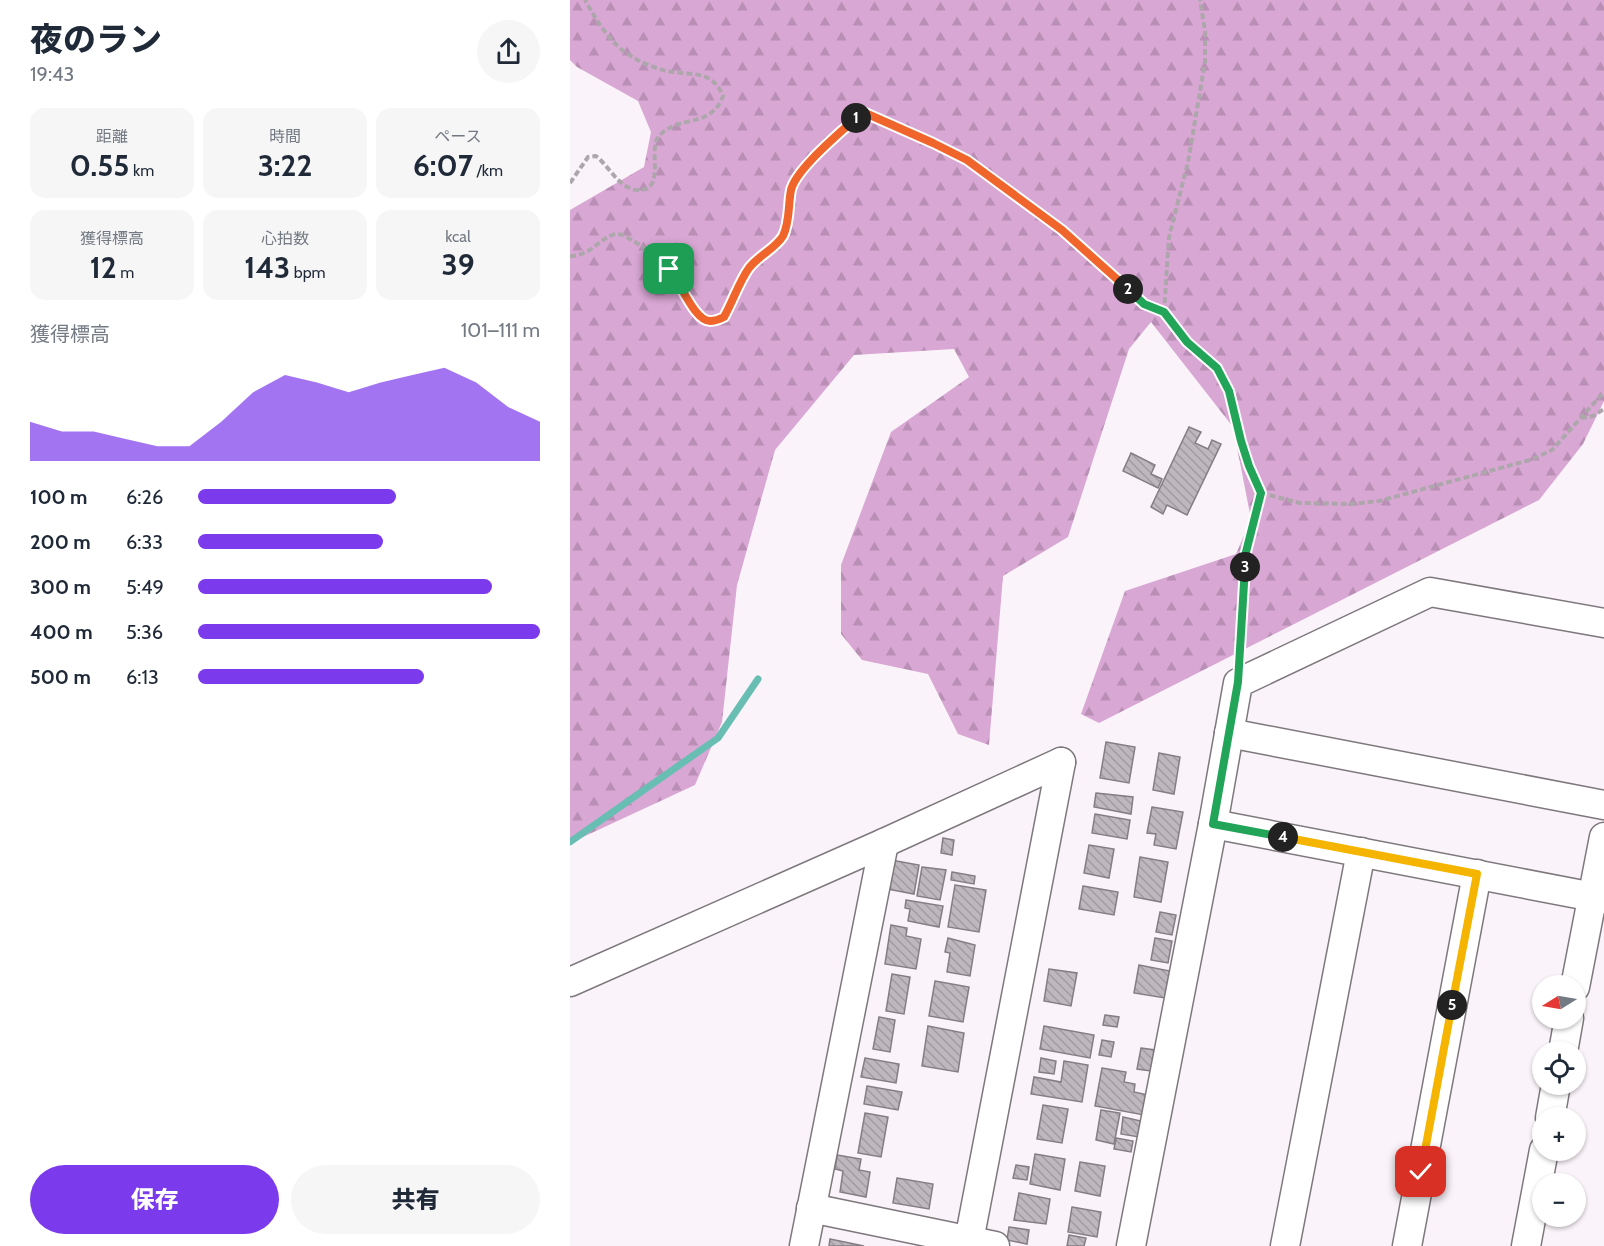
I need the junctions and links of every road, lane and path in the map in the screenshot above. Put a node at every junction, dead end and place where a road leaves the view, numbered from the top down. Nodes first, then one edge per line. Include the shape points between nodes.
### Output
1 (585, 0) edge
2 (1200, 0) edge
3 (570, 183) edge
4 (570, 256) edge
5 (1164, 312) junction
6 (1604, 392) edge
7 (1604, 409) edge
8 (1581, 418) junction
9 (1261, 493) junction
10 (1604, 623) edge
11 (1238, 682) junction
12 (1229, 734) junction
13 (1604, 805) edge
14 (1213, 824) junction
15 (1604, 837) edge
16 (884, 843) junction
17 (1361, 852) junction
18 (1477, 874) junction
19 (1598, 898) edge
20 (1578, 975) edge
21 (570, 982) edge
22 (1542, 1161) edge
23 (812, 1208) junction
24 (978, 1244) edge
25 (804, 1246) edge
26 (1131, 1246) edge
27 (1285, 1246) edge
28 (1407, 1246) edge
29 (1526, 1246) edge

1 - 3 path via 600,27 622,50 668,71 704,75 719,86 723,96 713,113 668,128 657,138 654,181 648,187 638,190 627,186 596,156 588,157
2 - 5 path via 1205,62 1188,162 1169,237
4 - 5 path via 587,254 608,236 618,233 669,269 701,319 708,322 724,317 748,269 784,233 795,179 863,112 967,160 1062,230 1144,304
5 - 9 path via 1187,342 1222,374
6 - 8 path
7 - 8 path
8 - 9 path via 1552,450 1530,460 1379,501 1300,502
9 - 11 path via 1246,552
10 - 11 street via 1430,592
11 - 12 street
12 - 13 street
12 - 14 street
14 - 17 street
14 - 26 street
15 - 19 street
16 - 21 street
16 - 23 street
16 - 24 street via 1060,762
17 - 18 street
17 - 27 street
18 - 19 street
18 - 28 street
19 - 20 street
22 - 29 street
23 - 24 street
23 - 25 street

